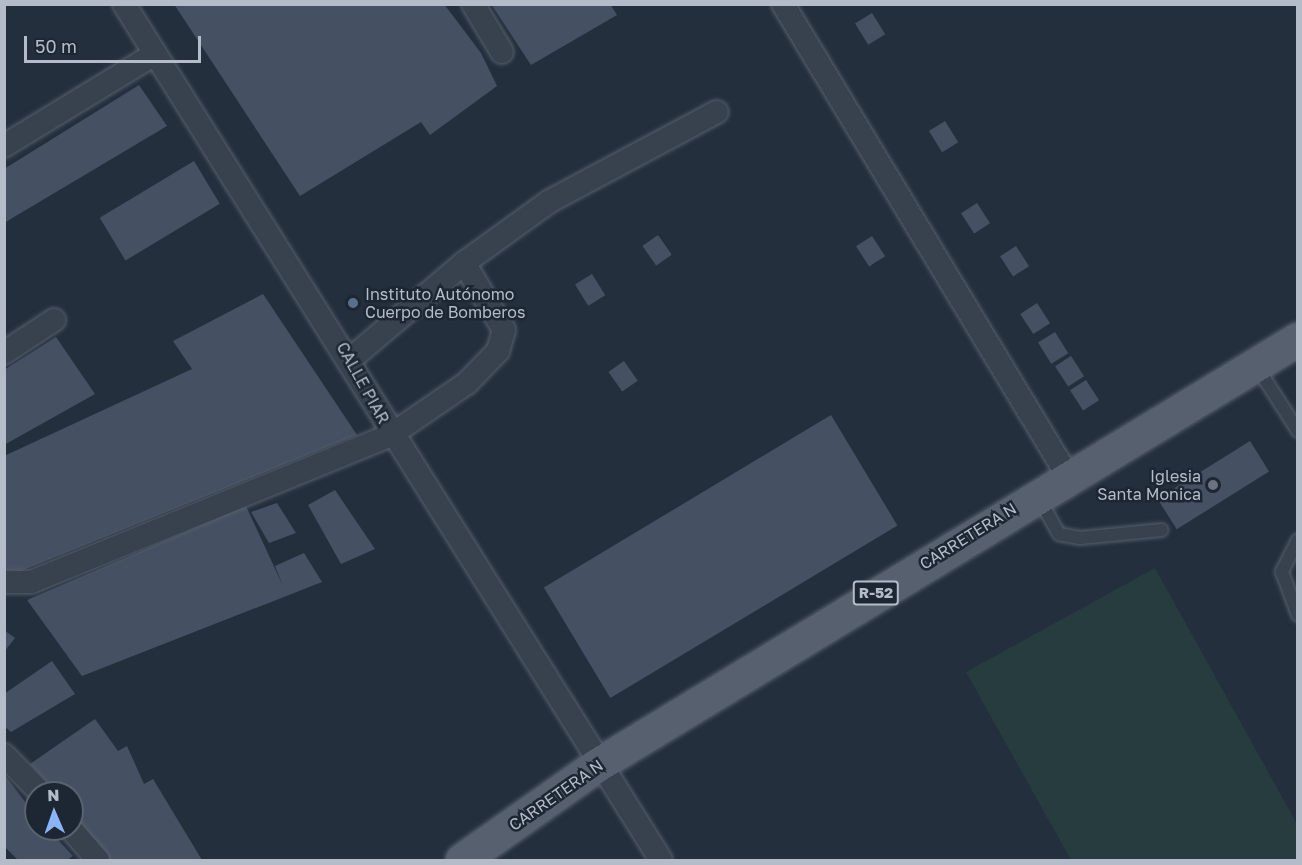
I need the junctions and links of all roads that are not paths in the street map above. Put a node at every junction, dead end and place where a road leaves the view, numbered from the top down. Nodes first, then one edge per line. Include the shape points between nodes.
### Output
1 (124, 4) edge
2 (473, 4) edge
3 (783, 4) edge
4 (502, 52) dead end
5 (155, 54) junction
6 (717, 112) dead end
7 (4, 146) edge
8 (464, 263) junction
9 (54, 320) dead end
10 (1298, 339) edge
11 (4, 353) edge
12 (351, 359) junction
13 (1256, 366) junction
14 (1298, 431) edge
15 (391, 435) junction
16 (1069, 478) junction
17 (1036, 494) junction
18 (1162, 530) dead end
19 (1298, 540) edge
20 (4, 582) edge
21 (1298, 615) edge
22 (4, 755) edge
23 (597, 765) junction
24 (29, 781) edge
25 (81, 841) edge
26 (98, 861) edge
27 (462, 861) edge
28 (661, 861) edge

1 - 5 street, CALLE PIAR
2 - 4 street
3 - 16 street
5 - 7 street
5 - 12 street, CALLE PIAR
6 - 8 street via 550,201
8 - 12 street
8 - 15 street via 505,340 467,383
9 - 11 street
10 - 13 main road, CARRETERA N / R-52
12 - 15 street, CALLE PIAR
13 - 14 lane
13 - 16 main road, CARRETERA N / R-52
15 - 20 street via 31,582
15 - 23 street, CALLE PIAR
16 - 17 main road, CARRETERA N / R-52
17 - 18 lane via 1059,534 1080,538
17 - 23 main road, CARRETERA N / R-52
19 - 21 lane via 1282,572
22 - 24 street
23 - 27 main road, CARRETERA N / R-52
23 - 28 street, CALLE PIAR
25 - 26 street

